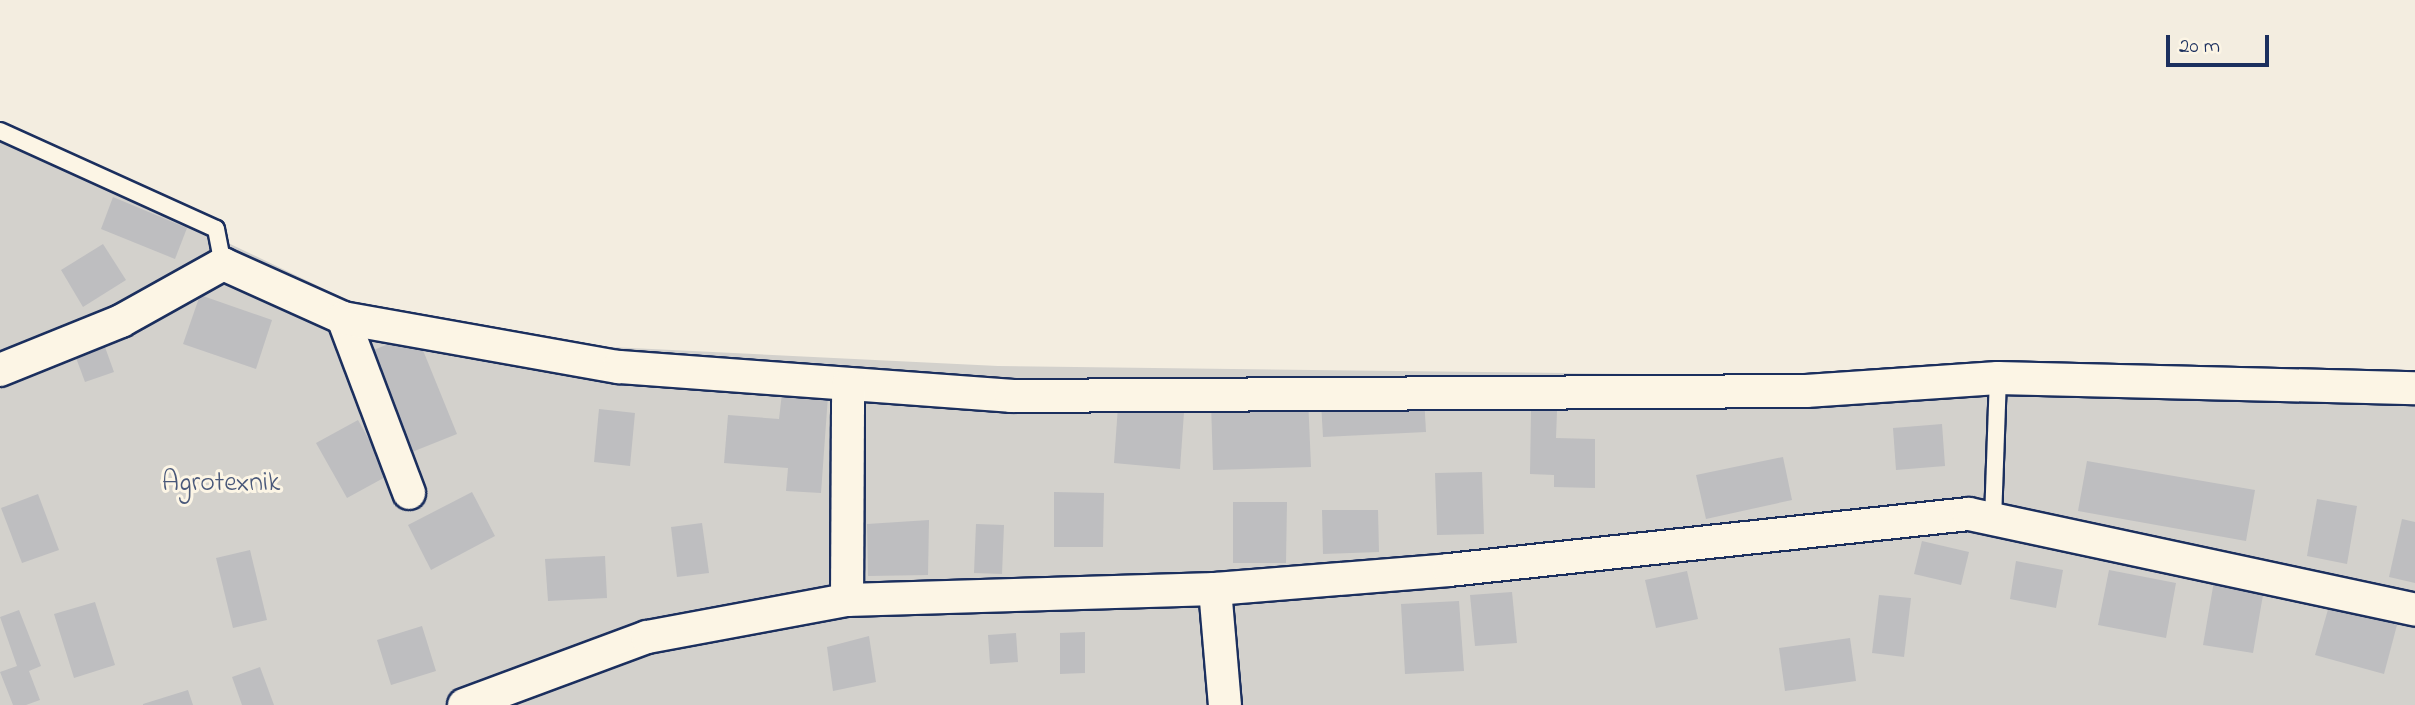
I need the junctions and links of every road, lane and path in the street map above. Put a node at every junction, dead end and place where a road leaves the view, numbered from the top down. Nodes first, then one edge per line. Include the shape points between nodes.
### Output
1 (0, 131) edge
2 (223, 264) junction
3 (343, 318) junction
4 (0, 370) edge
5 (1998, 378) junction
6 (848, 384) junction
7 (2415, 388) edge
8 (409, 493) dead end
9 (1993, 520) junction
10 (1215, 589) junction
11 (847, 600) junction
12 (2415, 610) edge
13 (464, 705) edge
14 (1225, 705) edge

1 - 2 lane via 216,229
2 - 3 street
2 - 4 street via 121,321
3 - 6 street via 619,367
3 - 8 street
5 - 6 street via 1806,391 1039,396
5 - 7 street
5 - 9 lane
6 - 11 street
9 - 10 street via 1969,514 1449,570
9 - 12 street
10 - 11 street
10 - 14 street
11 - 13 street via 647,637

